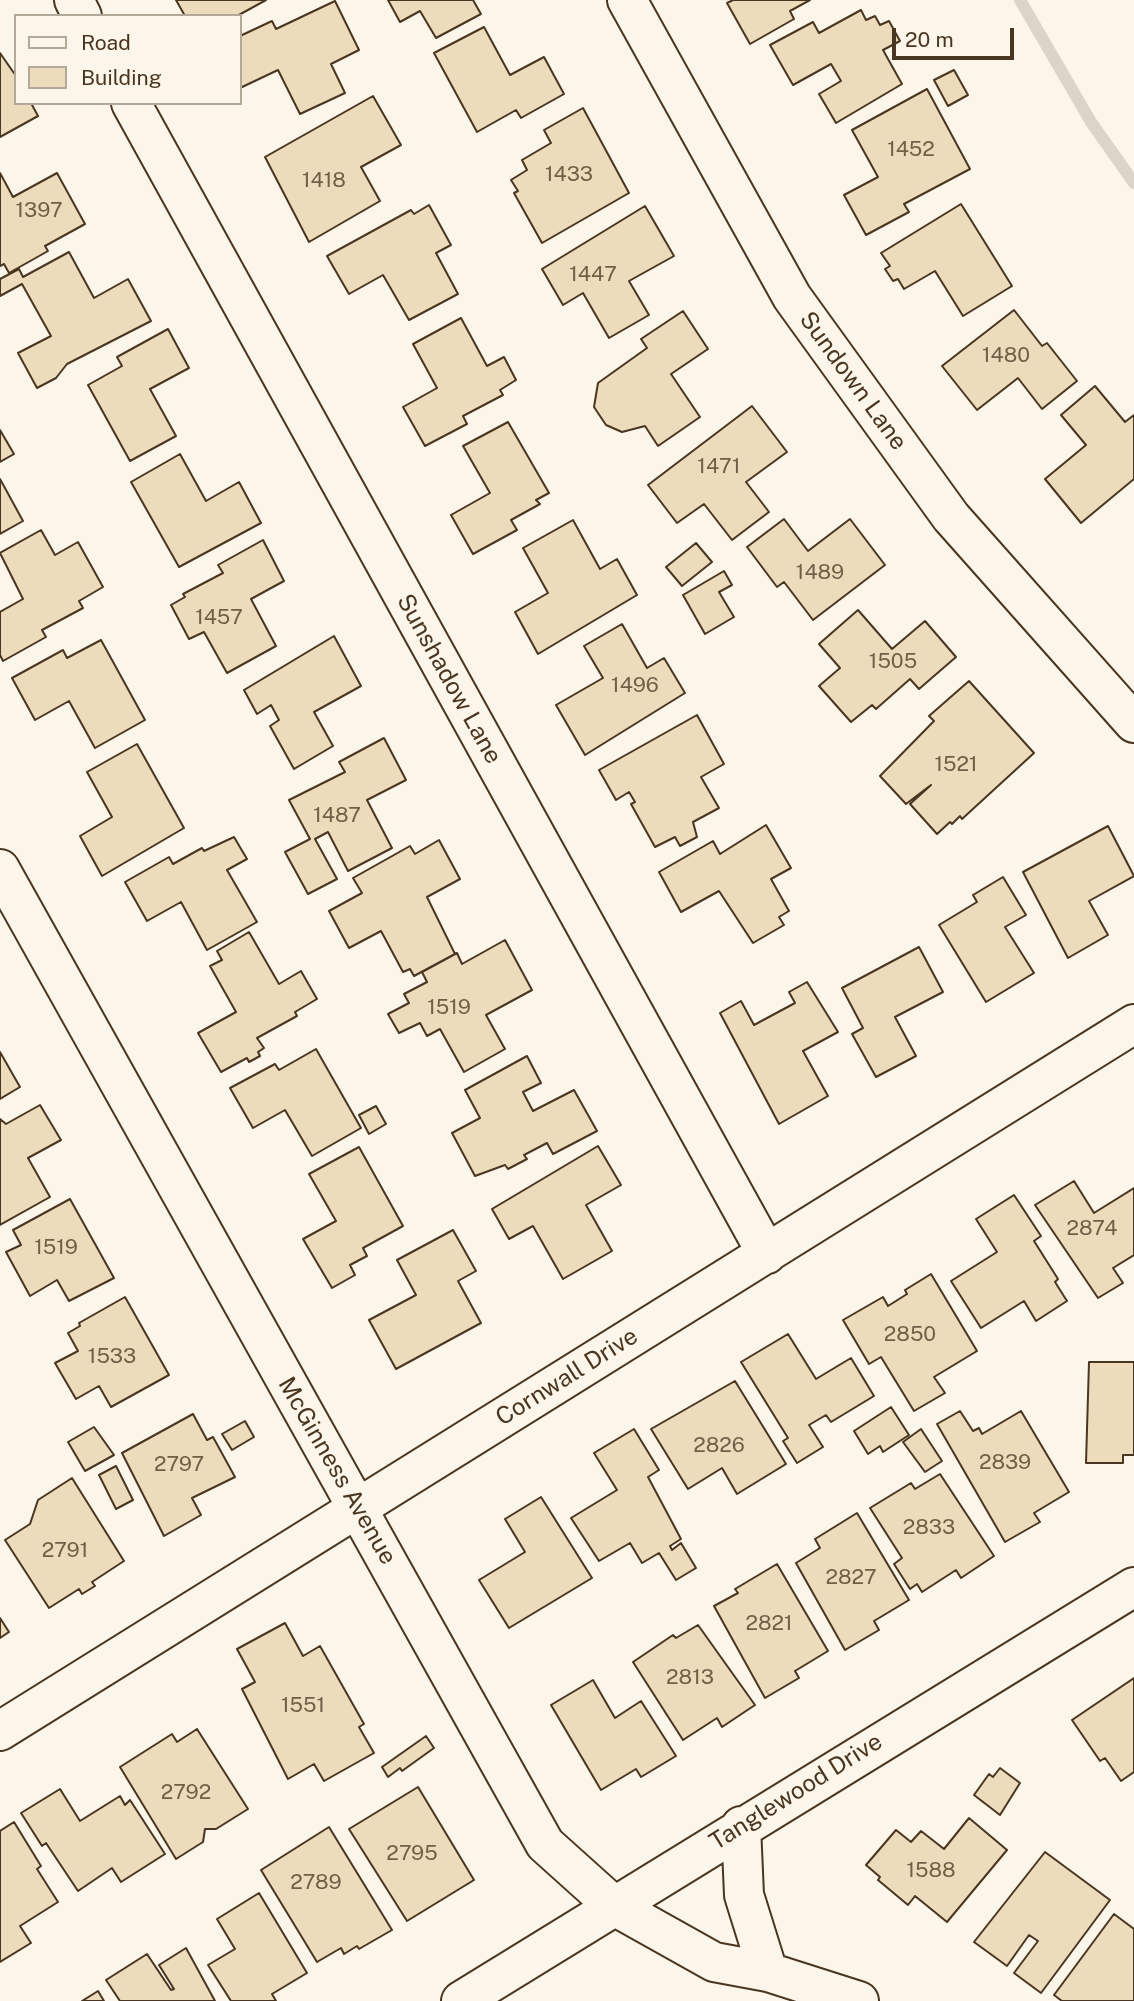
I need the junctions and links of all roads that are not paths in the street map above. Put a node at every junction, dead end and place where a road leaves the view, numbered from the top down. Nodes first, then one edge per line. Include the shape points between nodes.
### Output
1 (627, 0) edge
2 (132, 105) edge
3 (1134, 723) edge
4 (0, 869) edge
5 (1134, 1024) edge
6 (767, 1254) junction
7 (356, 1508) junction
8 (1134, 1587) edge
9 (0, 1731) edge
10 (741, 1826) junction
11 (614, 1906) junction
12 (768, 1972) junction
13 (461, 2001) edge
14 (859, 2001) edge

1 - 3 street, Sundown Lane via 792,297 951,517
2 - 6 street, Sunshadow Lane
4 - 7 street, McGinness Avenue
5 - 6 street, Cornwall Drive
6 - 7 street, Cornwall Drive
7 - 9 street, Cornwall Drive
7 - 11 street, McGinness Avenue via 545,1844
8 - 10 street, Tanglewood Drive
10 - 11 street, Tanglewood Drive
10 - 12 street via 744,1895
11 - 12 street, McGinness Avenue via 714,1962
11 - 13 street, Tanglewood Drive
12 - 14 street, McGinness Avenue

